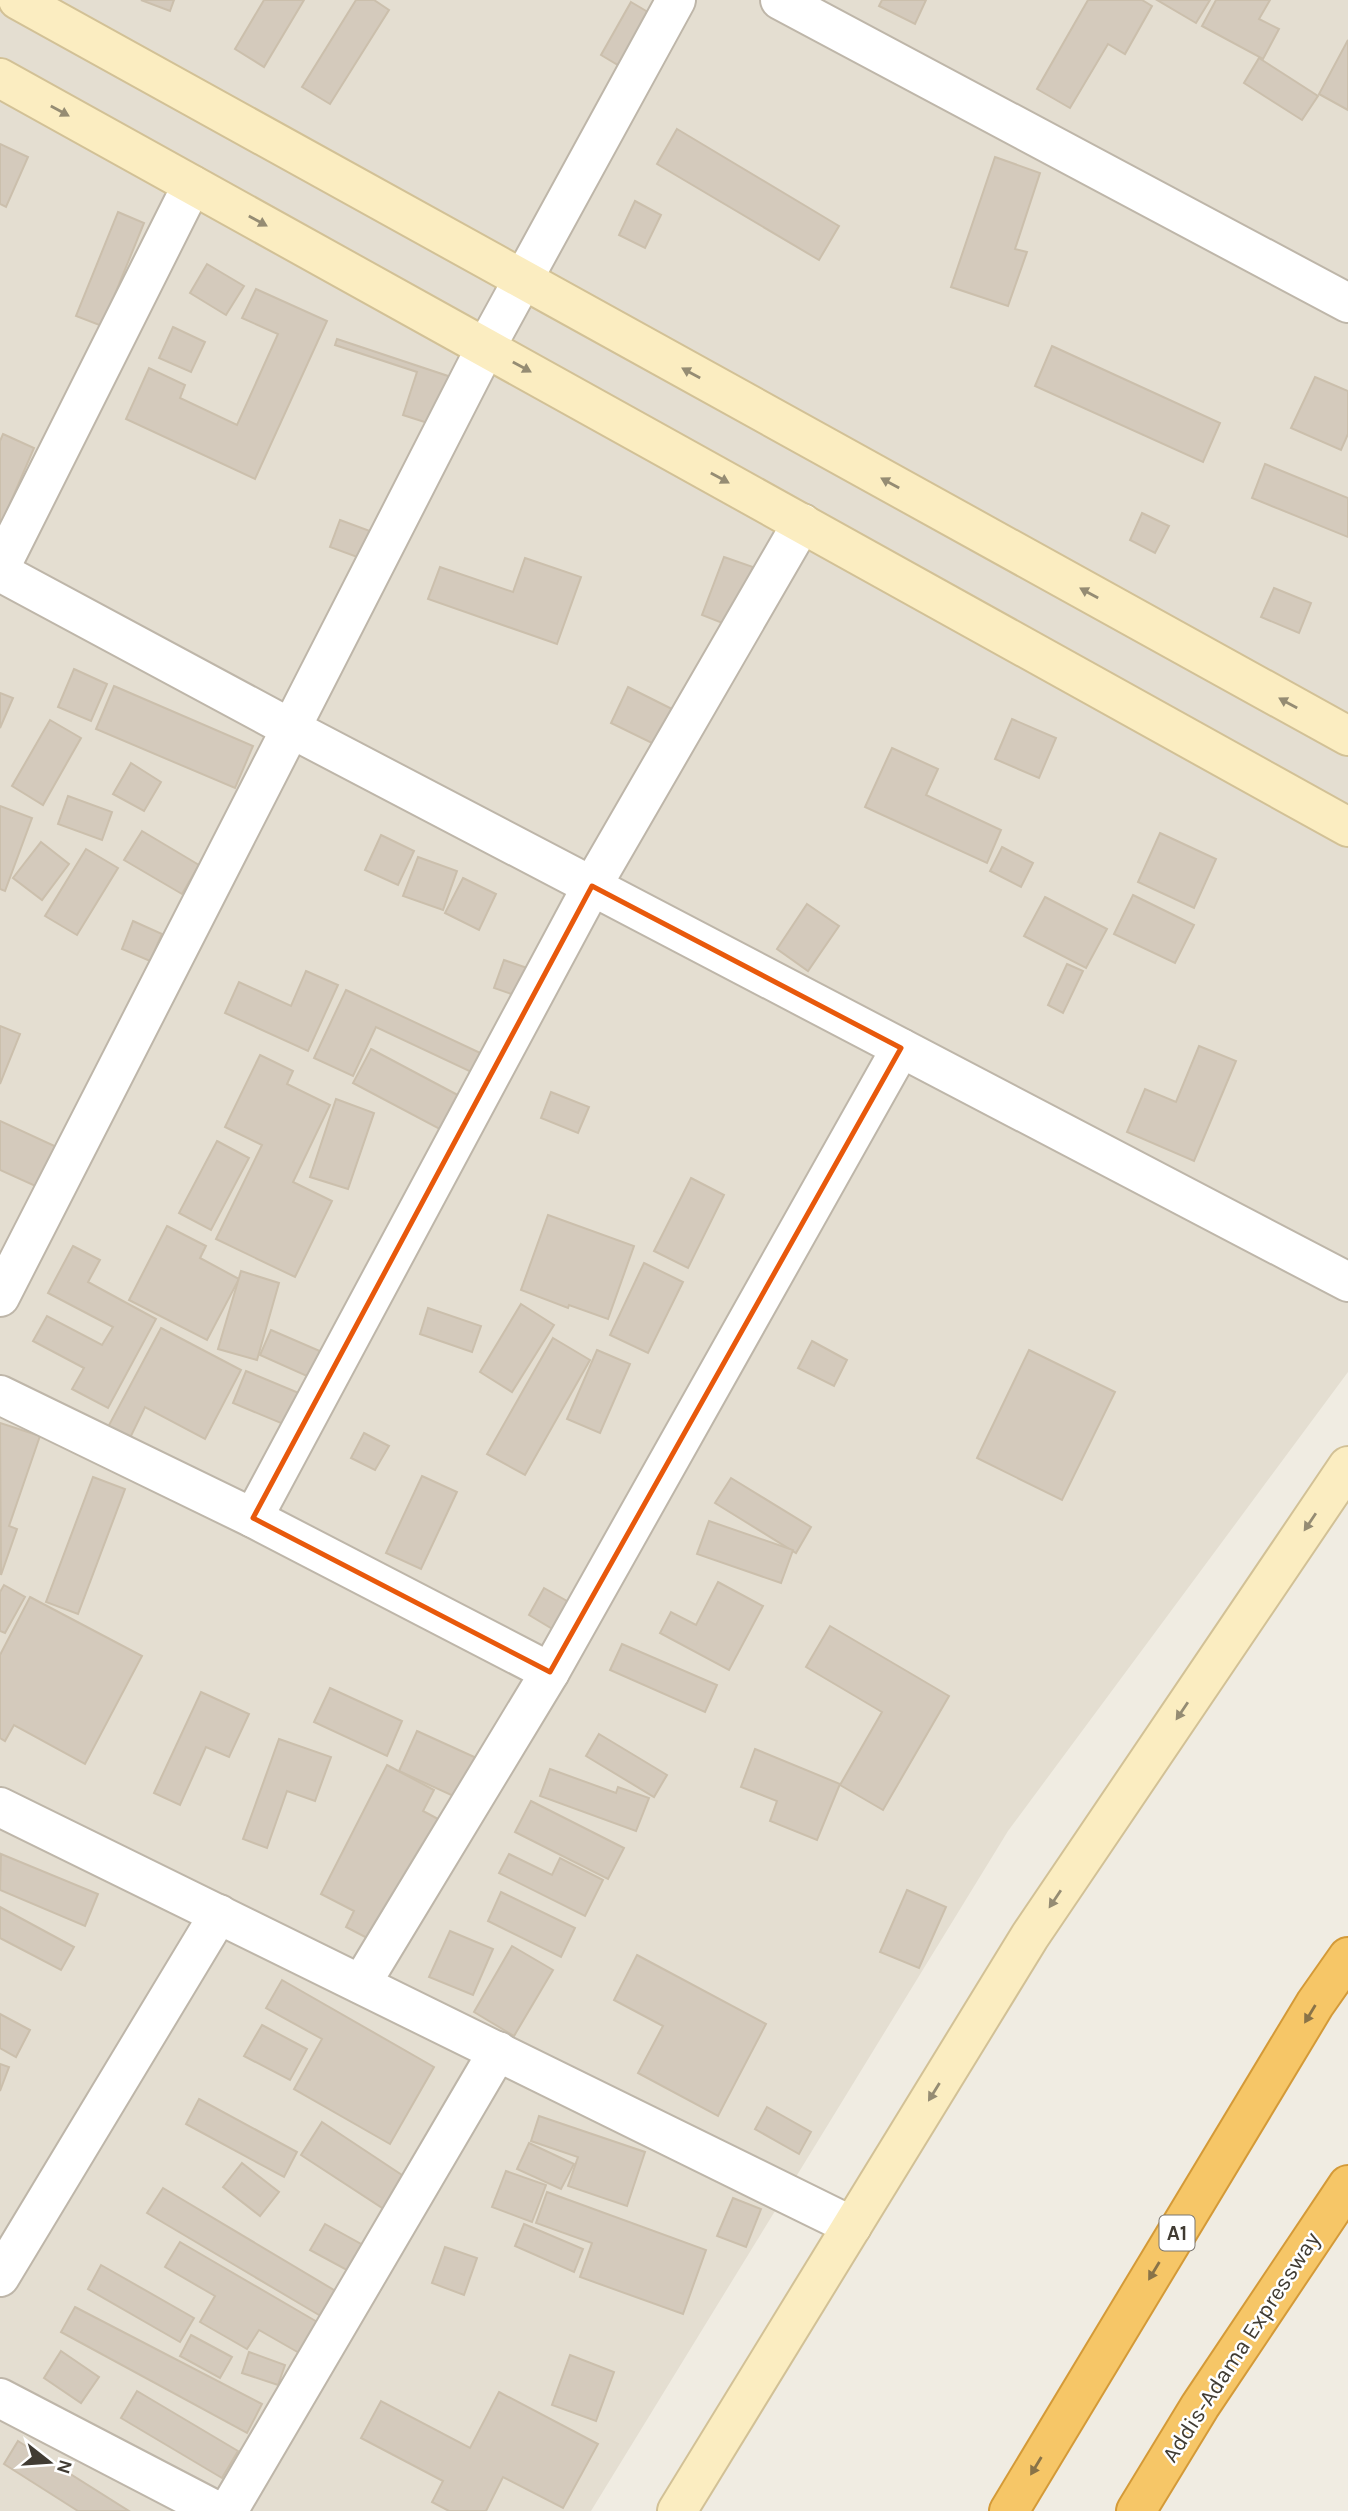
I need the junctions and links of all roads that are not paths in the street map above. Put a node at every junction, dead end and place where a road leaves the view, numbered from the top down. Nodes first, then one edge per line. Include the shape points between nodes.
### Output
1 (18, 0) edge
2 (676, 0) edge
3 (780, 0) edge
4 (0, 78) edge
5 (192, 185) junction
6 (522, 280) junction
7 (1348, 303) edge
8 (486, 347) junction
9 (802, 523) junction
10 (0, 570) edge
11 (290, 728) junction
12 (1348, 736) edge
13 (1348, 827) edge
14 (592, 887) junction
15 (901, 1048) junction
16 (1348, 1282) edge
17 (0, 1297) edge
18 (0, 1395) edge
19 (1348, 1466) edge
20 (253, 1518) junction
21 (550, 1672) junction
22 (0, 1807) edge
23 (219, 1914) junction
24 (1348, 1957) edge
25 (361, 1984) junction
26 (498, 2051) junction
27 (1348, 2185) edge
28 (852, 2225) junction
29 (0, 2277) edge
30 (0, 2398) edge
31 (217, 2511) edge
32 (228, 2511) edge
33 (677, 2511) edge
34 (1009, 2511) edge
35 (1136, 2511) edge

1 - 6 street
2 - 6 street
3 - 7 street
4 -> 5 street
5 -> 8 street
5 - 10 street
6 - 8 street
12 -> 6 street
8 -> 9 street
8 - 11 street
9 - 13 street
9 - 14 street
10 - 11 street
11 - 14 street
11 - 17 street
14 - 15 street
14 - 20 street
15 - 16 street
15 - 21 street
18 - 20 street
19 -> 28 street via 1030,1936
20 - 21 street
21 - 25 street
22 - 23 street
23 - 25 street
23 - 29 street
24 -> 34 highway, A1 via 1315,2004
25 - 26 street
26 - 28 street
26 - 32 street
27 - 35 highway, Addis-Adama Expressway via 1200,2406
28 - 33 street
30 - 31 street

